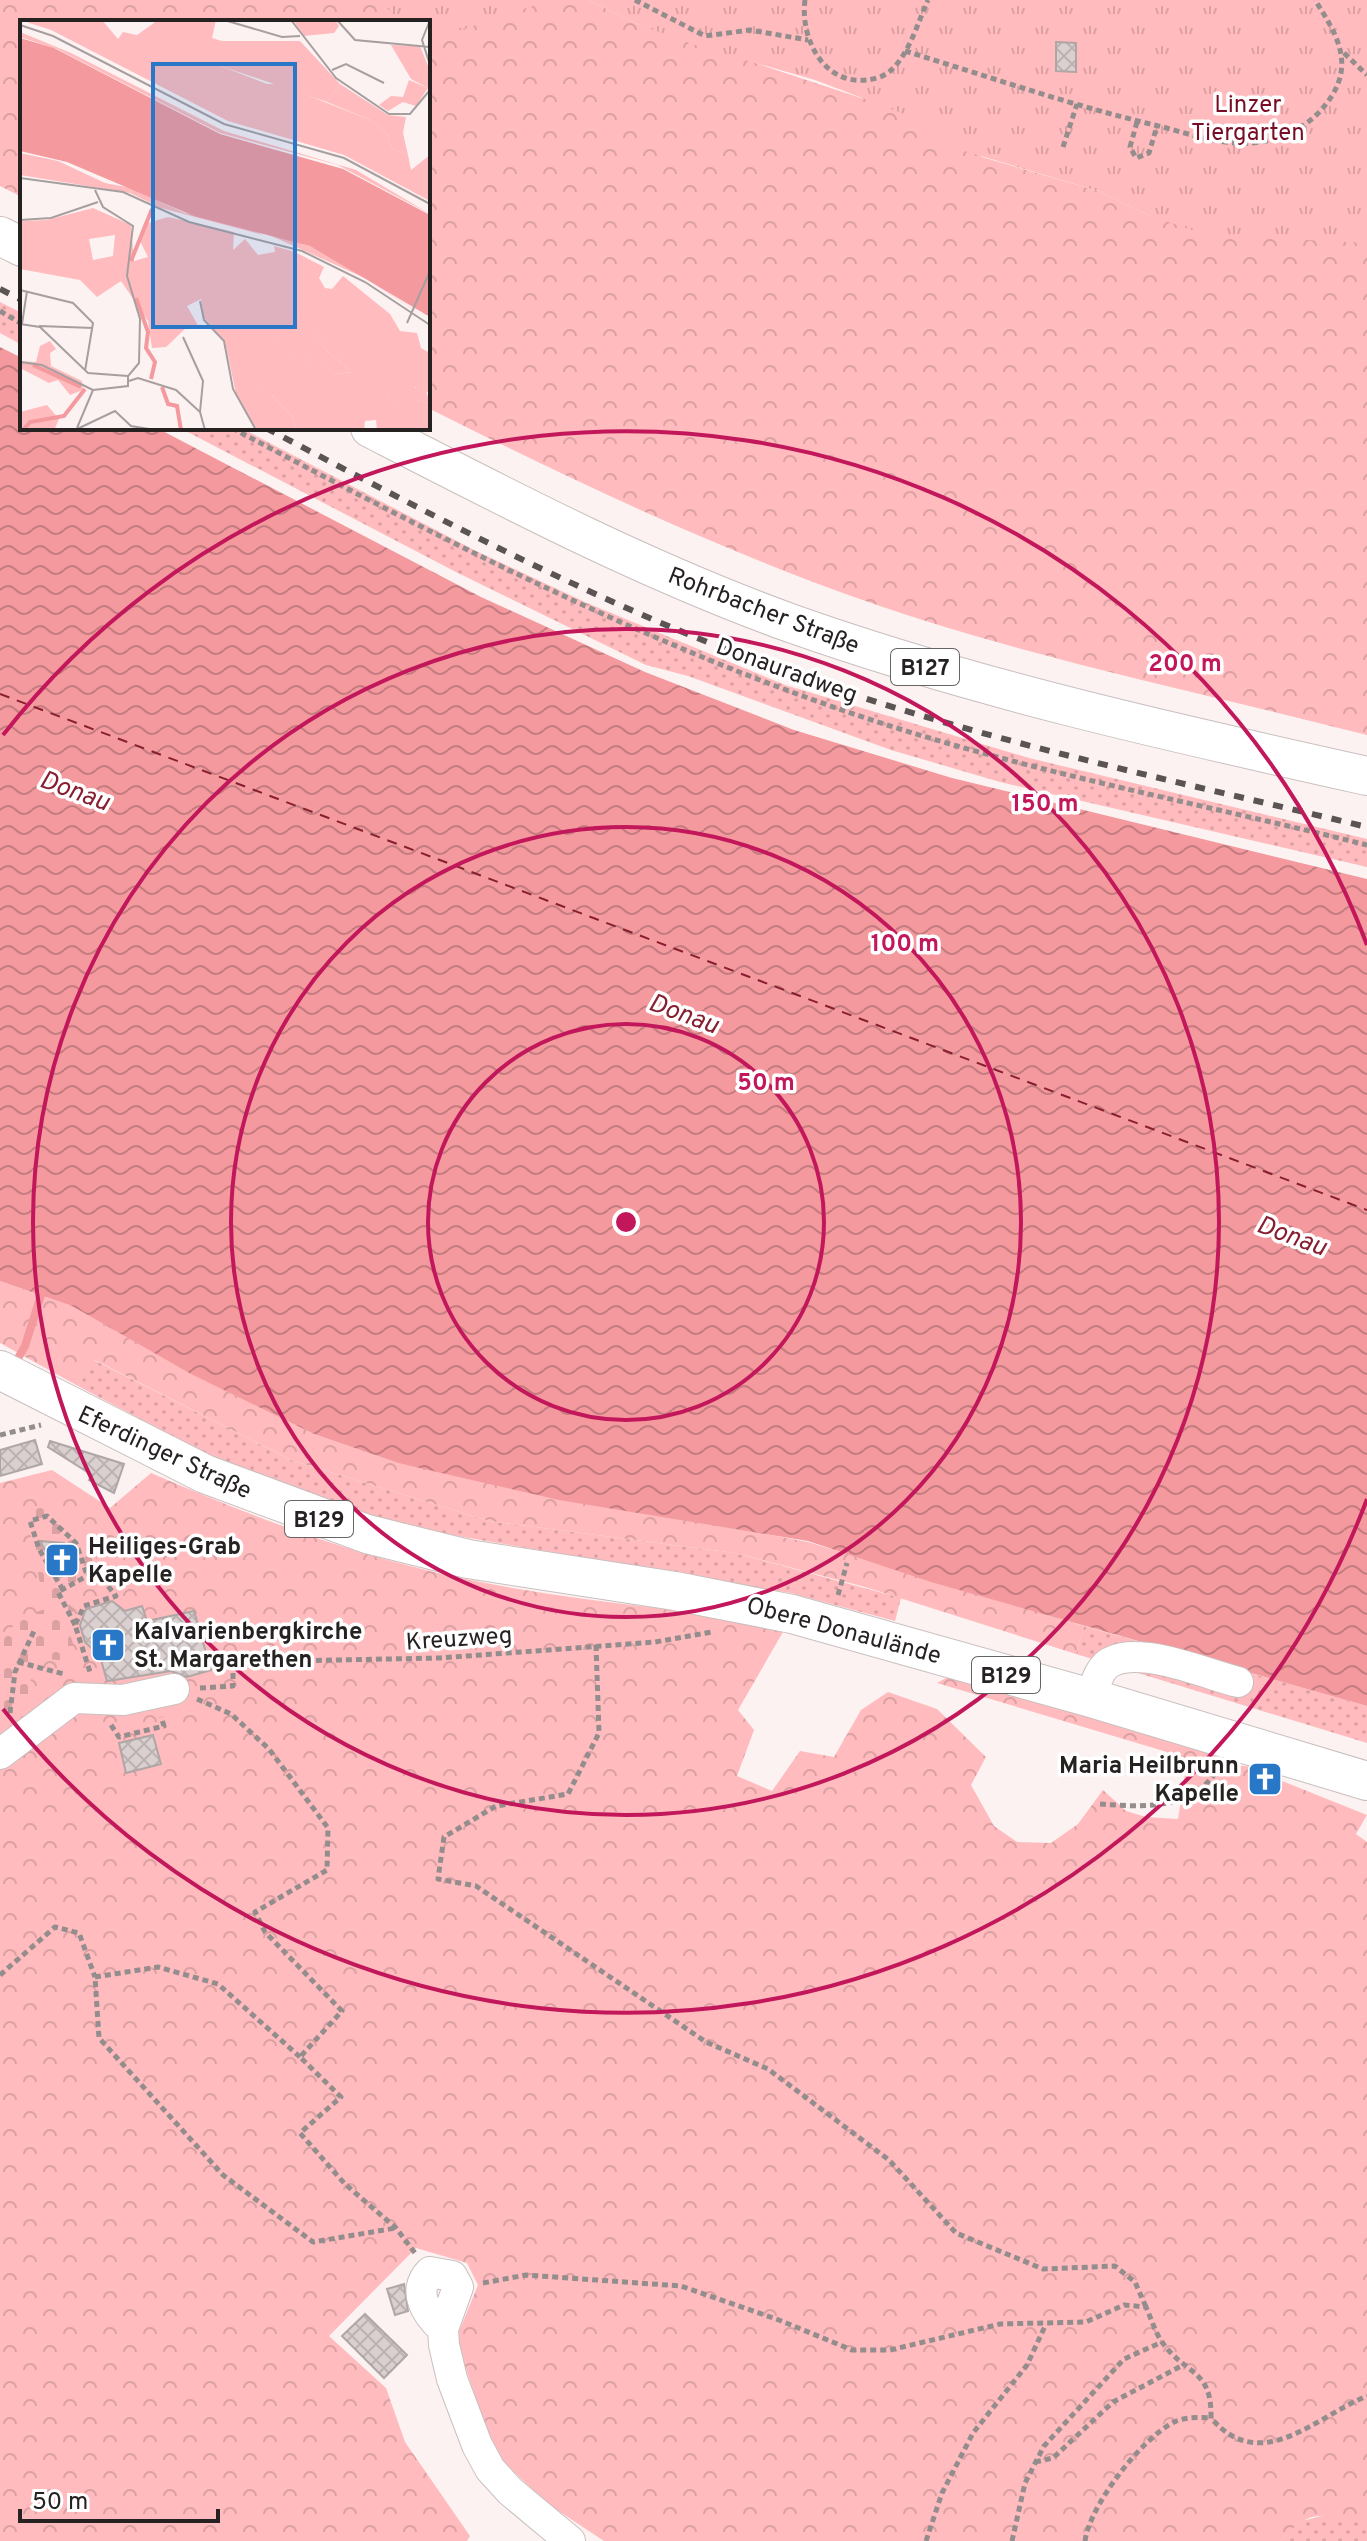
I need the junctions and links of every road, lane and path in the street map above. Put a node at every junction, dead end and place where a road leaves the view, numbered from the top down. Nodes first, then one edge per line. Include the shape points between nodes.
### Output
1 (635, 0) edge
2 (805, 0) edge
3 (928, 0) edge
4 (1315, 0) edge
5 (809, 40) junction
6 (905, 51) junction
7 (1344, 52) junction
8 (1367, 75) edge
9 (1341, 77) junction
10 (1346, 86) dead end
11 (1077, 104) junction
12 (1137, 122) junction
13 (1157, 126) junction
14 (1063, 147) dead end
15 (0, 236) edge
16 (20, 246) edge
17 (0, 311) edge
18 (20, 323) edge
19 (236, 430) edge
20 (374, 430) edge
21 (1367, 776) edge
22 (1367, 845) edge
23 (11, 1376) edge
24 (45, 1422) dead end
25 (0, 1435) edge
26 (847, 1563) dead end
27 (87, 1575) junction
28 (640, 1586) joint
29 (63, 1590) junction
30 (825, 1593) dead end
31 (838, 1596) junction
32 (851, 1600) dead end
33 (75, 1625) junction
34 (720, 1630) dead end
35 (34, 1631) dead end
36 (596, 1645) junction
37 (18, 1662) junction
38 (55, 1672) dead end
39 (1238, 1682) dead end
40 (174, 1689) junction
41 (1091, 1698) junction
42 (98, 1700) junction
43 (164, 1726) dead end
44 (119, 1737) dead end
45 (1230, 1739) junction
46 (9, 1747) edge
47 (1367, 1781) edge
48 (1100, 1804) dead end
49 (0, 1975) edge
50 (95, 1977) junction
51 (300, 2057) junction
52 (396, 2228) junction
53 (430, 2272) junction
54 (458, 2287) junction
55 (1146, 2307) junction
56 (1046, 2324) junction
57 (443, 2329) junction
58 (1162, 2342) junction
59 (1185, 2364) junction
60 (1367, 2396) edge
61 (1211, 2418) junction
62 (1035, 2462) junction
63 (928, 2532) junction
64 (570, 2541) edge
65 (926, 2541) edge
66 (934, 2541) edge
67 (1012, 2541) edge
68 (1085, 2541) edge

1 - 5 path via 705,36 750,30
2 - 5 path
3 - 6 path
4 - 7 path
5 - 6 path via 835,75 855,81 891,71
6 - 11 path
7 - 8 path
7 - 9 path
9 - 10 path
9 - 13 path via 1321,111 1277,139 1225,142
11 - 12 path
11 - 14 path
12 - 13 path
12 - 13 path via 1130,147 1136,158 1149,153
15 - 16 main road
17 - 18 path
19 - 22 path, Donauradweg via 543,588 764,682 962,747
20 - 21 main road, Rohrbacher Straße / B127 via 595,542 791,623 984,685
23 - 28 main road, Eferdinger Straße / B129 via 182,1464 309,1516 468,1559
24 - 25 path
26 - 31 path
27 - 29 path
27 - 29 path via 76,1543 47,1516 30,1521
27 - 33 path via 96,1571 116,1596 84,1606
28 - 41 main road, Obere Donaulände / B129 via 792,1614
29 - 33 path via 58,1592
30 - 31 path
31 - 32 path
33 - 42 path
34 - 36 path, Kreuzweg via 655,1642
35 - 37 path
36 - 40 path, Kreuzweg via 425,1659 233,1662 233,1686
36 - 55 path via 599,1733 568,1794 496,1806 444,1837 438,1879 476,1886 706,2042 768,2069 889,2160 956,2233 1043,2269 1115,2266 1135,2282
37 - 38 path
37 - 46 path
39 - 41 street via 1158,1660 1123,1659 1111,1661 1098,1676
40 - 42 street
40 - 51 path via 231,1714 269,1749 328,1828 327,1870 255,1912 265,1932 342,2011
41 - 45 main road, Obere Donaulände / B129
42 - 46 street via 74,1698
43 - 44 path
45 - 47 main road, Obere Donaulände / B129
45 - 48 path via 1214,1776 1182,1800 1159,1806
49 - 50 path via 55,1927 79,1933
50 - 51 path via 158,1967 218,1984
50 - 52 path via 99,2038 223,2175 313,2242
51 - 52 path via 341,2097 300,2133 345,2184
52 - 53 path
53 - 54 street via 452,2276
53 - 57 street via 421,2297
54 - 56 path via 526,2275 681,2286 852,2350 890,2350 1000,2324
54 - 57 street
55 - 56 path via 1124,2305 1086,2322
55 - 58 path
56 - 63 path via 1027,2365 973,2433
57 - 64 street via 452,2379 490,2469
58 - 59 path
58 - 62 path via 1124,2359 1071,2414
59 - 61 path via 1203,2377 1211,2395
59 - 62 path via 1113,2402 1053,2458
60 - 61 path via 1298,2432 1264,2443 1230,2436
61 - 68 path via 1178,2420 1142,2448 1098,2506
62 - 67 path
63 - 65 path
63 - 66 path

